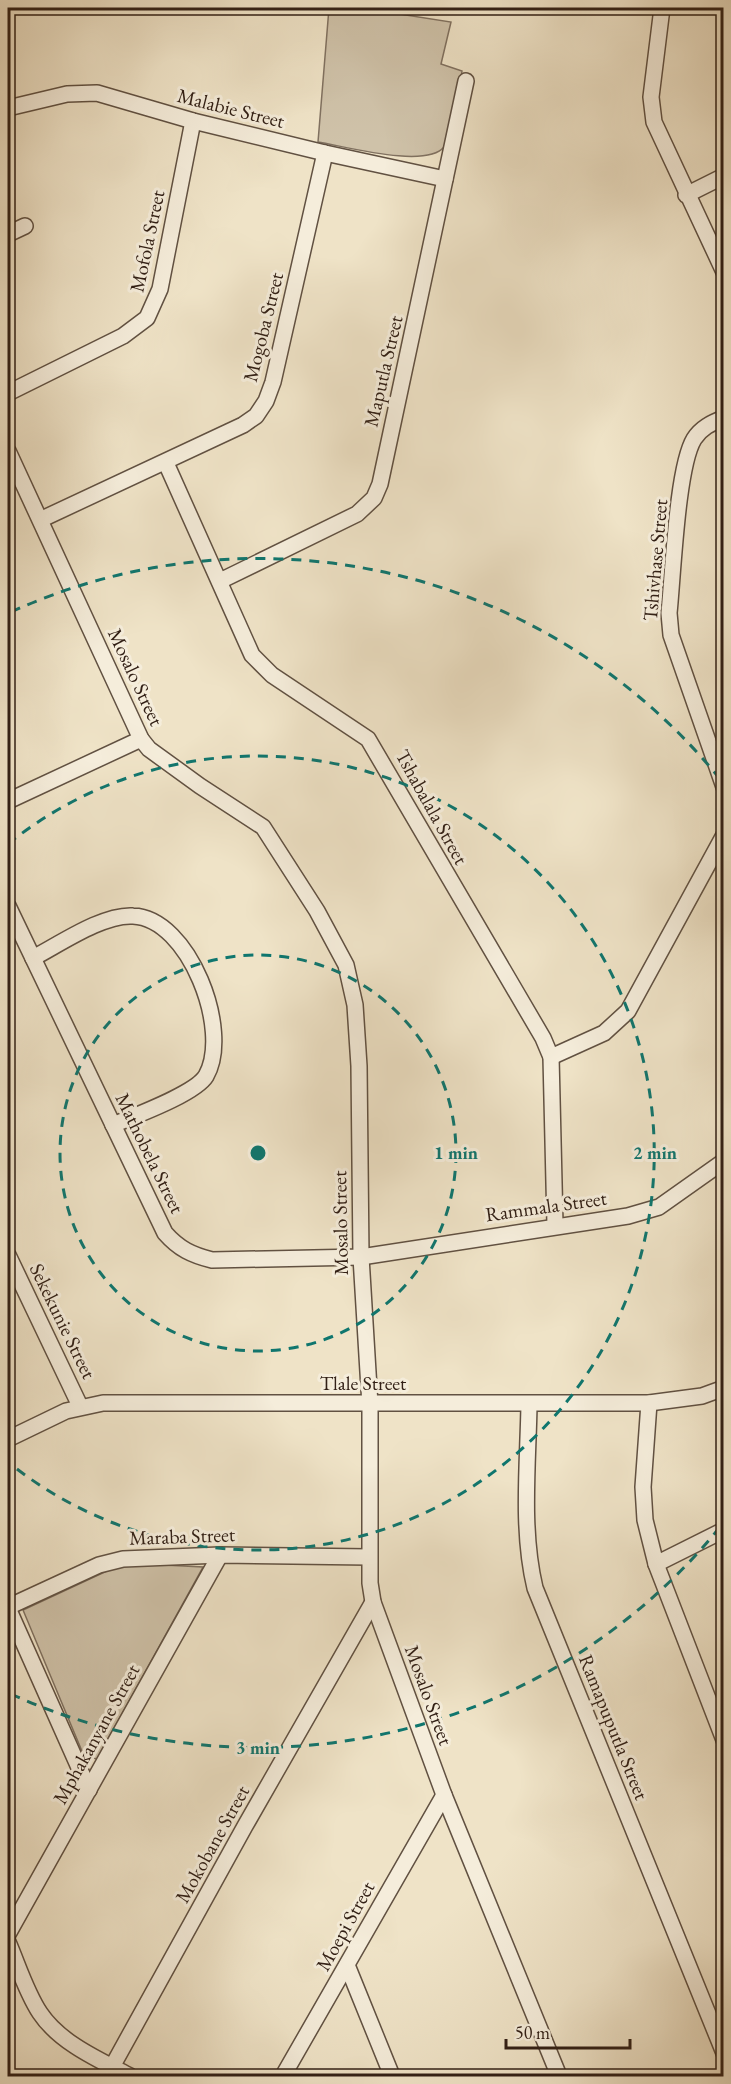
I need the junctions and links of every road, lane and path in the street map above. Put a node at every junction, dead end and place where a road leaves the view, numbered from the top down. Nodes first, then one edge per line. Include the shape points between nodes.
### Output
1 (662, 8) edge
2 (466, 81) dead end
3 (8, 108) edge
4 (193, 121) junction
5 (325, 153) junction
6 (723, 176) edge
7 (445, 179) junction
8 (686, 195) junction
9 (25, 226) dead end
10 (8, 234) edge
11 (723, 272) edge
12 (8, 393) edge
13 (723, 418) edge
14 (8, 451) edge
15 (166, 463) junction
16 (42, 519) junction
17 (220, 581) junction
18 (141, 739) junction
19 (723, 787) edge
20 (8, 801) edge
21 (723, 835) edge
22 (8, 906) edge
23 (33, 958) junction
24 (551, 1057) junction
25 (113, 1125) junction
26 (723, 1161) edge
27 (555, 1225) junction
28 (8, 1255) edge
29 (361, 1257) junction
30 (723, 1388) edge
31 (649, 1403) junction
32 (370, 1405) junction
33 (529, 1405) junction
34 (80, 1406) junction
35 (8, 1439) edge
36 (723, 1530) edge
37 (220, 1555) junction
38 (369, 1557) junction
39 (656, 1564) junction
40 (373, 1602) junction
41 (8, 1607) edge
42 (723, 1740) edge
43 (89, 1790) junction
44 (444, 1795) junction
45 (8, 1934) edge
46 (8, 1942) edge
47 (347, 1965) junction
48 (723, 2053) edge
49 (110, 2072) edge
50 (130, 2076) edge
51 (283, 2076) edge
52 (392, 2076) edge
53 (558, 2076) edge

1 - 8 street via 652,111
2 - 7 street, Maputla Street
3 - 4 street, Malabie Street via 68,94 97,93
4 - 5 street, Malabie Street
4 - 12 street, Mofola Street via 160,289 147,318 123,336
5 - 7 street, Malabie Street
5 - 15 street, Mogoba Street via 266,401 256,416 243,425
6 - 8 street
7 - 17 street, Maputla Street via 414,334 374,498 357,514
8 - 11 street
9 - 10 street
13 - 19 street, Tshivhase Street via 700,431 686,460 669,613 671,635
14 - 16 street, Mosalo Street
15 - 16 street, Mogoba Street
15 - 17 street, Tshabalala Street
16 - 18 street, Mosalo Street
17 - 24 street, Tshabalala Street via 246,644 259,664 355,728 378,752
18 - 20 street
18 - 29 street, Mosalo Street via 175,768 263,827 346,965 355,1005 359,1066
21 - 24 street via 628,1011 604,1033
22 - 23 street, Mathobela Street
23 - 25 street, Mathobela Street
23 - 25 street via 112,918 134,915 168,930 187,956 206,994 215,1026 213,1054 205,1077 183,1094
24 - 27 street, Tshabalala Street
25 - 29 street, Mathobela Street via 165,1233 177,1247 212,1260
26 - 27 street, Rammala Street via 676,1196 646,1212
27 - 29 street, Rammala Street
28 - 34 street, Sekekunie Street
29 - 32 street, Mosalo Street
30 - 31 street, Tlale Street via 702,1396
31 - 33 street, Tlale Street
31 - 39 street via 645,1520
32 - 33 street, Tlale Street
32 - 34 street, Tlale Street
32 - 38 street, Mosalo Street
33 - 48 street, Ramapuputla Street via 528,1540 536,1588
34 - 35 street, Tlale Street
36 - 39 street
37 - 38 street, Maraba Street
37 - 41 street, Maraba Street via 110,1561
37 - 43 street, Mphakanyane Street
38 - 40 street, Mosalo Street
39 - 42 street
40 - 44 street, Mosalo Street
40 - 49 street, Mokobane Street
41 - 43 street
43 - 45 street, Mphakanyane Street
44 - 47 street, Moepi Street
44 - 53 street, Mosalo Street
46 - 49 street via 40,2012 50,2025
47 - 51 street, Moepi Street
47 - 52 street
49 - 50 street

